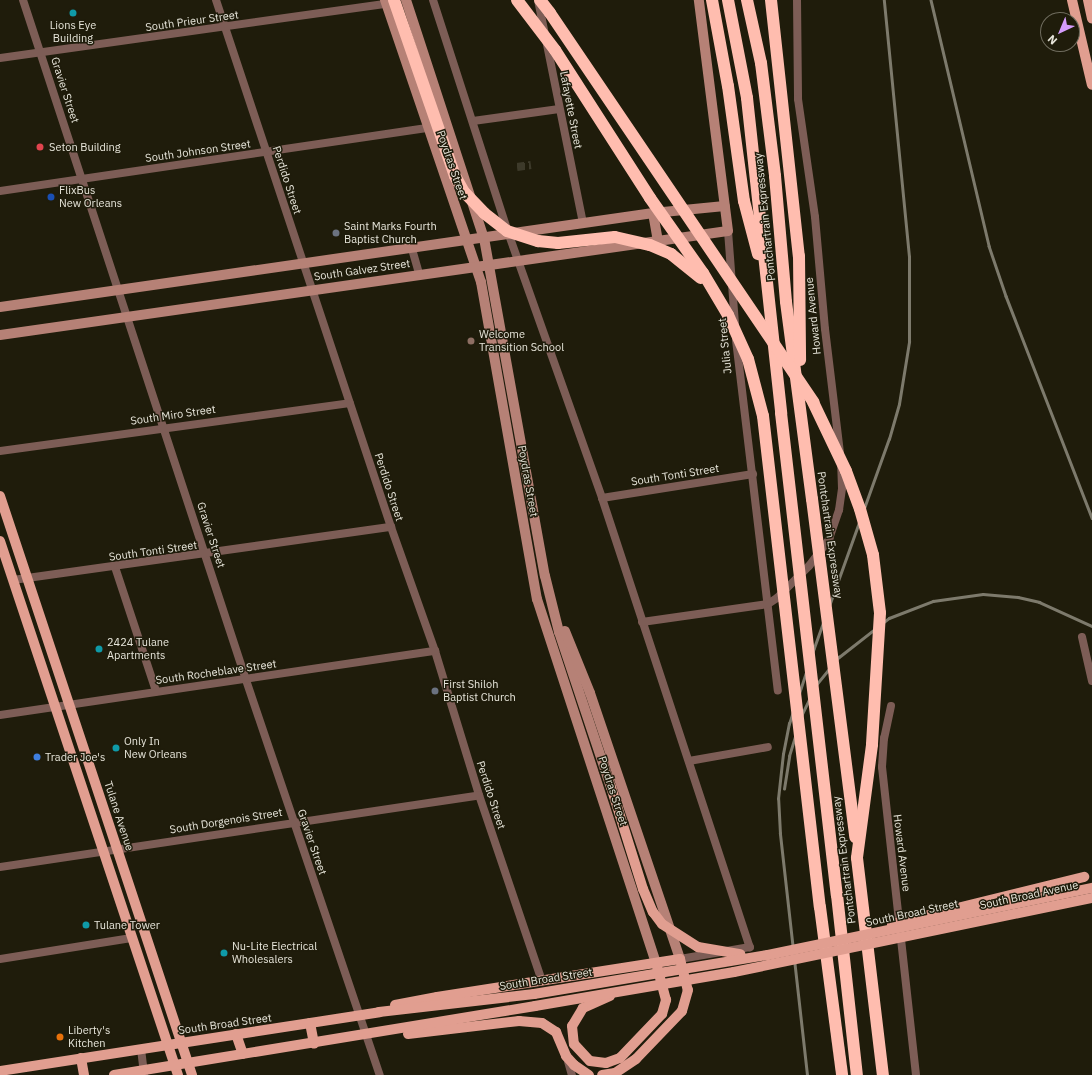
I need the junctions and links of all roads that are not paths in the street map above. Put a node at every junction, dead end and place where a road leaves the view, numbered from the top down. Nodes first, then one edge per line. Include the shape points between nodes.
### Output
1 (23, 0) edge
2 (216, 0) edge
3 (406, 0) edge
4 (432, 0) edge
5 (517, 0) edge
6 (540, 0) edge
7 (698, 0) edge
8 (712, 0) edge
9 (728, 0) edge
10 (748, 0) edge
11 (770, 0) edge
12 (776, 0) edge
13 (797, 0) edge
14 (388, 1) edge
15 (1089, 4) edge
16 (1074, 5) edge
17 (1092, 19) edge
18 (774, 20) junction
19 (225, 28) junction
20 (41, 52) junction
21 (0, 58) edge
22 (1092, 85) edge
23 (559, 109) junction
24 (473, 121) junction
25 (447, 125) junction
26 (427, 128) junction
27 (266, 152) junction
28 (82, 178) junction
29 (0, 191) edge
30 (724, 206) junction
31 (653, 213) junction
32 (603, 221) junction
33 (583, 224) junction
34 (728, 231) junction
35 (509, 235) junction
36 (484, 238) junction
37 (467, 241) junction
38 (658, 241) junction
39 (605, 247) junction
40 (412, 249) junction
41 (518, 259) junction
42 (303, 264) junction
43 (490, 264) junction
44 (476, 266) junction
45 (419, 274) junction
46 (767, 287) junction
47 (311, 290) junction
48 (714, 290) junction
49 (119, 291) junction
50 (0, 307) edge
51 (128, 315) junction
52 (0, 335) edge
53 (350, 403) junction
54 (801, 411) junction
55 (165, 427) junction
56 (0, 452) edge
57 (752, 474) junction
58 (0, 496) edge
59 (602, 498) junction
60 (391, 527) junction
61 (0, 541) edge
62 (206, 554) junction
63 (115, 568) junction
64 (544, 576) junction
65 (26, 579) junction
66 (13, 580) junction
67 (768, 604) junction
68 (642, 622) junction
69 (1082, 637) dead end
70 (435, 651) junction
71 (246, 680) junction
72 (1092, 681) edge
73 (778, 690) dead end
74 (156, 691) junction
75 (69, 705) junction
76 (891, 706) dead end
77 (56, 707) junction
78 (0, 715) edge
79 (768, 746) dead end
80 (689, 761) junction
81 (479, 795) junction
82 (294, 821) junction
83 (117, 849) junction
84 (102, 851) junction
85 (857, 858) junction
86 (0, 867) edge
87 (1088, 876) edge
88 (1092, 888) edge
89 (1092, 893) edge
90 (1092, 898) edge
91 (900, 933) junction
92 (132, 938) junction
93 (849, 939) junction
94 (768, 956) junction
95 (0, 959) edge
96 (680, 959) junction
97 (656, 964) junction
98 (542, 981) junction
99 (620, 992) junction
100 (360, 1015) junction
101 (310, 1023) junction
102 (236, 1034) junction
103 (367, 1035) junction
104 (181, 1043) junction
105 (168, 1044) junction
106 (314, 1044) junction
107 (141, 1049) junction
108 (243, 1054) junction
109 (566, 1056) junction
110 (82, 1058) junction
111 (188, 1064) junction
112 (0, 1071) edge
113 (177, 1071) edge
114 (144, 1073) edge
115 (84, 1075) edge
116 (114, 1075) edge
117 (192, 1075) edge
118 (380, 1075) edge
119 (572, 1075) edge
120 (589, 1075) edge
121 (602, 1075) edge
122 (842, 1075) edge
123 (857, 1075) edge
124 (883, 1075) edge
125 (916, 1075) edge

1 - 20 street, Gravier Street
2 - 19 street, Perdido Street
3 - 25 main road, Poydras Street
4 - 24 street
5 - 48 highway, bridge via 556,50 650,198
6 - 23 street, Lafayette Street
6 - 85 highway, bridge via 804,388 823,420 851,484 872,555 880,613 872,745
7 - 30 main road, Julia Street
8 - 46 highway via 728,86 744,201
9 - 46 highway, Pontchartrain Expressway via 747,98
10 - 54 highway, Pontchartrain Expressway via 761,63 775,176 786,302
11 - 18 highway
12 - 18 highway
13 - 67 street, Howard Avenue via 798,99 815,217 825,329 839,437 842,488 839,510 829,539 809,566
14 - 19 street, South Prieur Street
14 - 26 main road, Poydras Street
14 - 48 highway, bridge via 455,176 464,192 484,213 507,231 538,241 558,243 615,237 650,245 671,254
15 - 16 main road
15 - 17 main road
16 - 22 main road
18 - 54 highway via 799,256
19 - 20 street, South Prieur Street
19 - 27 street, Perdido Street
20 - 21 street, South Prieur Street
20 - 28 street, Gravier Street
23 - 24 street
23 - 33 street, Lafayette Street
24 - 35 street
25 - 26 street, South Johnson Street
25 - 36 main road, Poydras Street
26 - 27 street, South Johnson Street
26 - 37 main road, Poydras Street
27 - 28 street, South Johnson Street
27 - 42 street, Perdido Street
28 - 29 street, South Johnson Street
28 - 49 street, Gravier Street
30 - 31 main road, South Galvez Street
30 - 34 main road, Julia Street
31 - 32 main road, South Galvez Street
31 - 38 main road
32 - 33 main road, South Galvez Street
32 - 39 main road
33 - 35 main road, South Galvez Street
34 - 38 main road, South Galvez Street
34 - 57 street, Julia Street via 736,345
35 - 36 main road, South Galvez Street
35 - 41 street
36 - 37 main road, South Galvez Street
36 - 43 main road, Poydras Street
37 - 40 main road, South Galvez Street
37 - 44 main road, Poydras Street
38 - 39 main road, South Galvez Street
39 - 41 main road, South Galvez Street
40 - 42 main road, South Galvez Street
40 - 45 street
41 - 43 main road, South Galvez Street
41 - 59 street
42 - 47 street, Perdido Street
42 - 49 main road, South Galvez Street
43 - 44 main road, South Galvez Street
43 - 64 main road, Poydras Street
44 - 45 main road, South Galvez Street
44 - 97 main road, Poydras Street via 487,307 537,599
45 - 47 main road, South Galvez Street
46 - 123 highway, Pontchartrain Expressway, bridge
47 - 51 main road, South Galvez Street
47 - 53 street, Perdido Street
48 - 122 highway, bridge via 748,359 763,416
49 - 50 main road, South Galvez Street
49 - 51 street, Gravier Street
51 - 52 main road, South Galvez Street
51 - 55 street, Gravier Street
53 - 55 street, South Miro Street
53 - 60 street, Perdido Street
54 - 85 highway, Pontchartrain Expressway, bridge
55 - 56 street, South Miro Street
55 - 62 street, Gravier Street
57 - 59 street, South Tonti Street
57 - 67 street, Julia Street
58 - 65 main road, Tulane Avenue
59 - 68 street
60 - 62 street, South Tonti Street
60 - 70 street, Perdido Street
61 - 66 main road
62 - 63 street, South Tonti Street
62 - 71 street, Gravier Street
63 - 65 street, South Tonti Street
63 - 74 street
64 - 94 main road, bridge via 559,632 643,889 653,912 662,924 698,947 729,954
64 - 96 main road via 590,693 644,859
65 - 66 street, South Tonti Street
65 - 75 main road, Tulane Avenue
66 - 77 main road
67 - 68 street
67 - 73 street, Julia Street
68 - 80 street
69 - 72 street
70 - 71 street, South Rocheblave Street
70 - 81 street, Perdido Street
71 - 74 street, South Rocheblave Street
71 - 82 street, Gravier Street
74 - 75 street, South Rocheblave Street
75 - 77 street, South Rocheblave Street
75 - 83 main road, Tulane Avenue
76 - 91 street, Howard Avenue via 884,738 882,767
77 - 78 street, South Rocheblave Street
77 - 84 main road
79 - 80 street
80 - 96 street via 750,947
81 - 82 street, South Dorgenois Street
81 - 98 street, Perdido Street
82 - 83 street, South Dorgenois Street
82 - 100 street, Gravier Street
83 - 84 street, South Dorgenois Street
83 - 104 main road, Tulane Avenue
84 - 86 street, South Dorgenois Street
84 - 92 main road
85 - 124 highway, Pontchartrain Expressway
87 - 93 main road, bridge via 909,919
88 - 93 main road, South Broad Street, bridge
89 - 91 street, South Broad Avenue
90 - 99 main road, South Broad Street, bridge via 734,972
91 - 125 street, Howard Avenue
92 - 95 street
92 - 105 main road
93 - 94 main road, South Broad Street, bridge
94 - 100 main road, South Broad Street, bridge via 534,994
96 - 97 main road
96 - 121 main road via 688,990 682,1011 636,1058 616,1072
97 - 98 main road
97 - 99 main road, bridge via 666,1000 662,1014 620,1058 598,1063 590,1062 578,1051 572,1036 572,1026 583,1008
98 - 100 main road via 410,1001
99 - 103 main road, South Broad Street, bridge
100 - 101 main road, South Broad Street
100 - 103 street, Gravier Street
101 - 102 main road, South Broad Street
101 - 106 main road
102 - 104 main road, South Broad Street
102 - 108 main road
103 - 106 main road, South Broad Street
103 - 109 main road via 422,1033 528,1021 542,1023 556,1032
103 - 118 street, Gravier Street
104 - 105 main road, South Broad Street
104 - 111 main road, Tulane Avenue
105 - 107 main road, South Broad Street
105 - 113 main road
106 - 108 main road, South Broad Street
107 - 110 main road, South Broad Street
107 - 114 street
108 - 111 main road, South Broad Street
109 - 119 street
109 - 120 main road
110 - 112 main road, South Broad Street
110 - 115 main road
111 - 113 main road, South Broad Street
111 - 117 main road, Tulane Avenue
113 - 114 main road, South Broad Street
114 - 116 main road, South Broad Street

